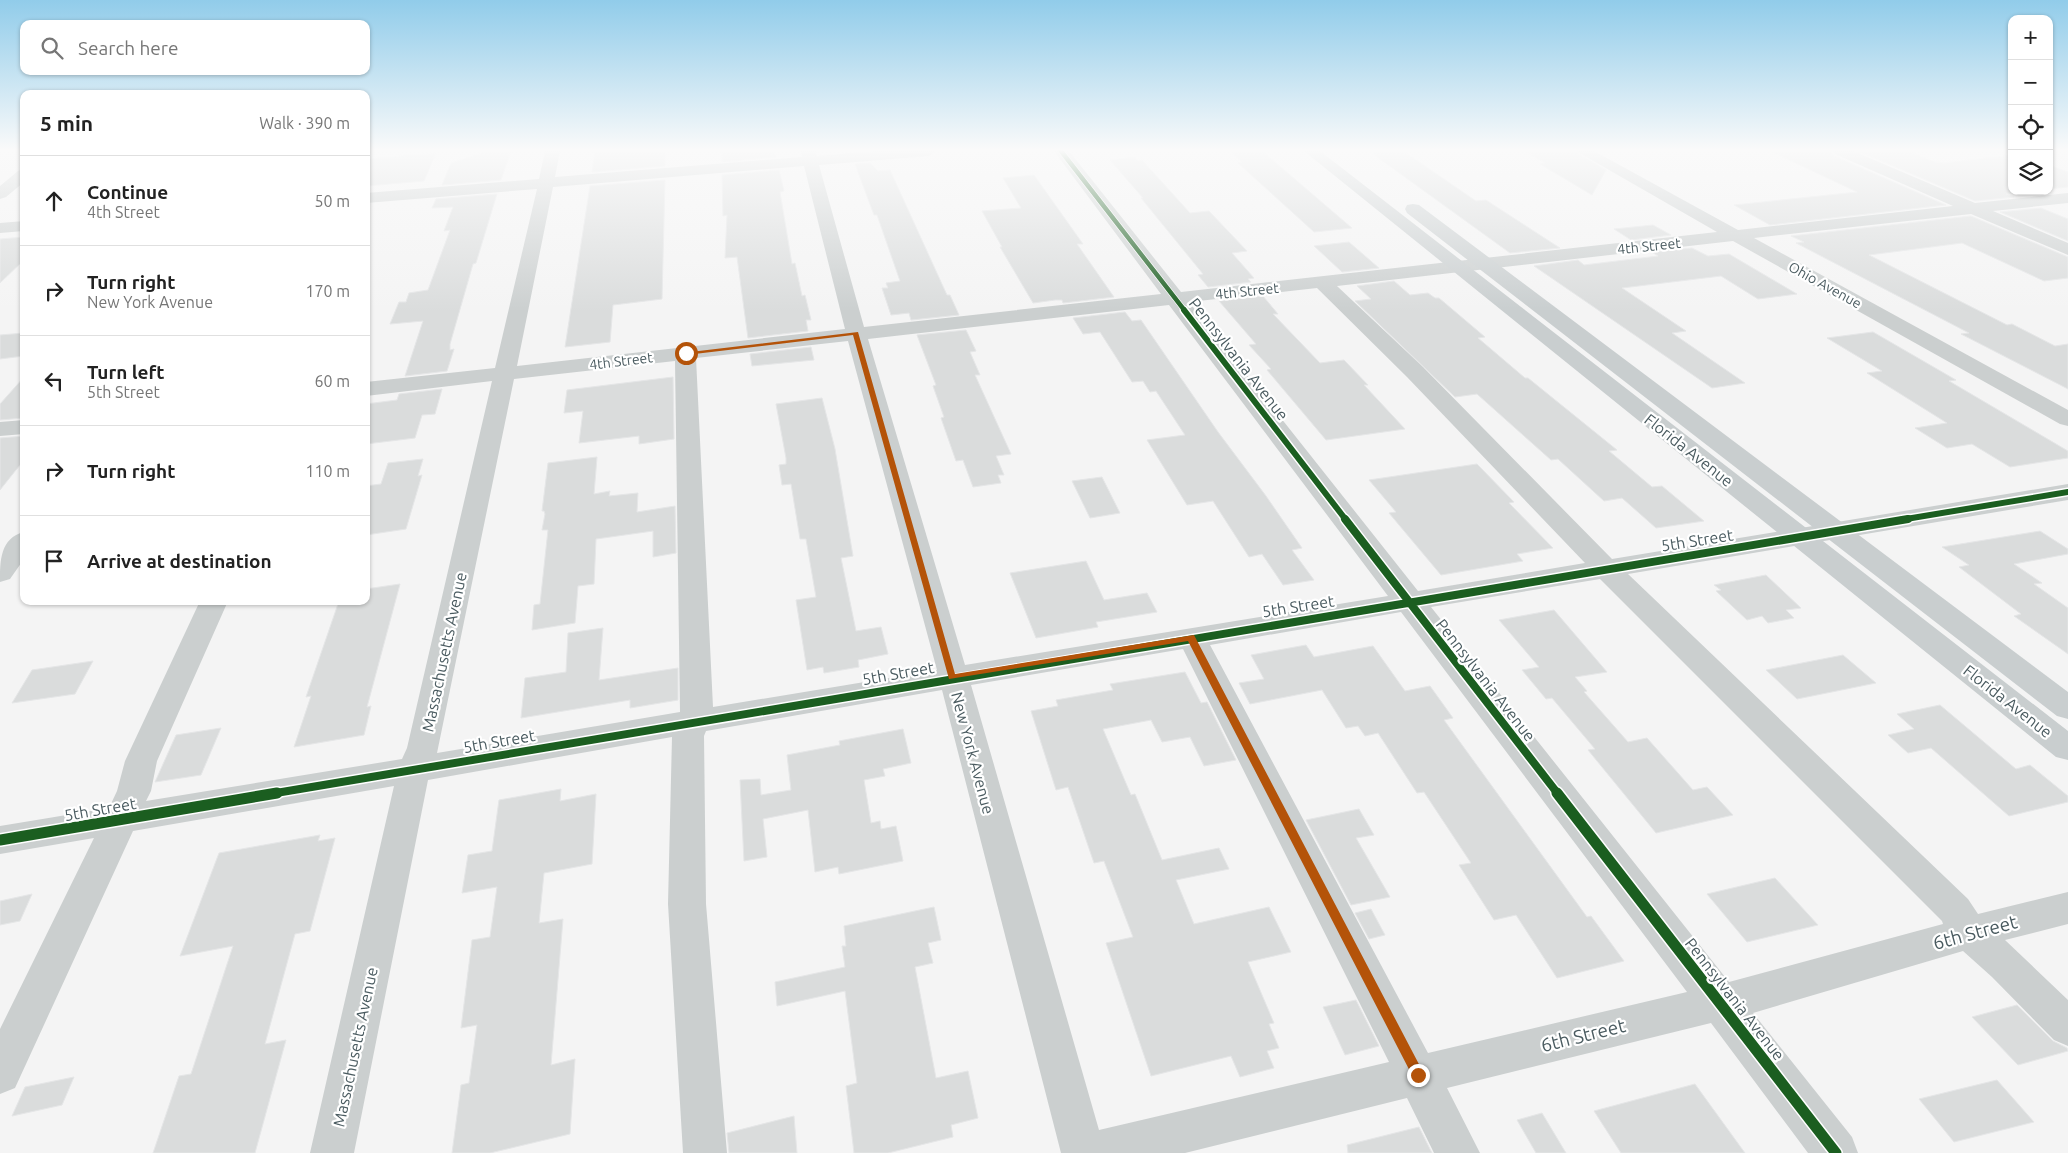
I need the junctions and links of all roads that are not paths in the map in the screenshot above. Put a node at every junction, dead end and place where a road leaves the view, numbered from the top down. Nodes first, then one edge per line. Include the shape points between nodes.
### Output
1 (541, 205) edge
2 (822, 205) edge
3 (1102, 205) edge
4 (1379, 205) edge
5 (1408, 205) edge
6 (1680, 205) edge
7 (1962, 205) edge
8 (2008, 205) edge
9 (1971, 209) junction
10 (20, 226) edge
11 (0, 228) edge
12 (1737, 236) junction
13 (2068, 250) edge
14 (1486, 264) junction
15 (1457, 267) junction
16 (1322, 282) junction
17 (1175, 299) junction
18 (856, 333) junction
19 (686, 353) junction
20 (504, 374) junction
21 (370, 389) edge
22 (2068, 419) edge
23 (20, 427) edge
24 (0, 429) edge
25 (2068, 492) edge
26 (1838, 531) junction
27 (1801, 537) junction
28 (20, 546) edge
29 (1606, 569) junction
30 (0, 573) edge
31 (1407, 601) junction
32 (212, 605) edge
33 (1190, 638) junction
34 (952, 677) junction
35 (2068, 708) edge
36 (695, 721) junction
37 (2068, 748) edge
38 (414, 770) junction
39 (120, 819) junction
40 (0, 840) edge
41 (2068, 908) edge
42 (1969, 933) junction
43 (1719, 1002) junction
44 (2068, 1027) edge
45 (0, 1074) edge
46 (1418, 1075) junction
47 (332, 1153) edge
48 (705, 1153) edge
49 (1083, 1153) edge
50 (1096, 1153) edge
51 (1458, 1153) edge
52 (1836, 1153) edge

1 - 20 street, Massachusetts Avenue
2 - 18 street, New York Avenue
3 - 17 street, Pennsylvania Avenue
4 - 15 main road, Florida Avenue
5 - 14 main road, Florida Avenue
6 - 12 street, Ohio Avenue
7 - 9 street
8 - 9 street, 4th Street
9 - 12 street, 4th Street
9 - 13 street
10 - 11 street
12 - 14 street, 4th Street
12 - 22 street, Ohio Avenue
14 - 15 street, 4th Street
14 - 26 main road, Florida Avenue
15 - 16 street, 4th Street
15 - 27 main road, Florida Avenue
16 - 17 street, 4th Street
16 - 29 street via 1415,372
17 - 18 street, 4th Street
17 - 31 street, Pennsylvania Avenue
18 - 19 street, 4th Street
18 - 34 street, New York Avenue
19 - 20 street, 4th Street
19 - 36 street
20 - 21 street, 4th Street
20 - 38 street, Massachusetts Avenue via 422,748
23 - 24 street
25 - 26 street, 5th Street
26 - 27 street, 5th Street
26 - 35 main road, Florida Avenue
27 - 29 street, 5th Street
27 - 37 main road, Florida Avenue
28 - 30 street
29 - 31 street, 5th Street
29 - 42 street via 1955,910
31 - 33 street, 5th Street
31 - 43 street, Pennsylvania Avenue
32 - 39 street via 141,761 134,791
33 - 34 street, 5th Street
33 - 46 street
34 - 36 street, 5th Street
34 - 49 street, New York Avenue
36 - 38 street, 5th Street
36 - 48 street via 688,736 687,904
38 - 39 street, 5th Street
38 - 47 street, Massachusetts Avenue
39 - 40 street, 5th Street
39 - 45 street
41 - 42 street, 6th Street
42 - 43 street, 6th Street
42 - 44 street
43 - 46 street, 6th Street
43 - 52 street, Pennsylvania Avenue
46 - 50 street, 6th Street
46 - 51 street

